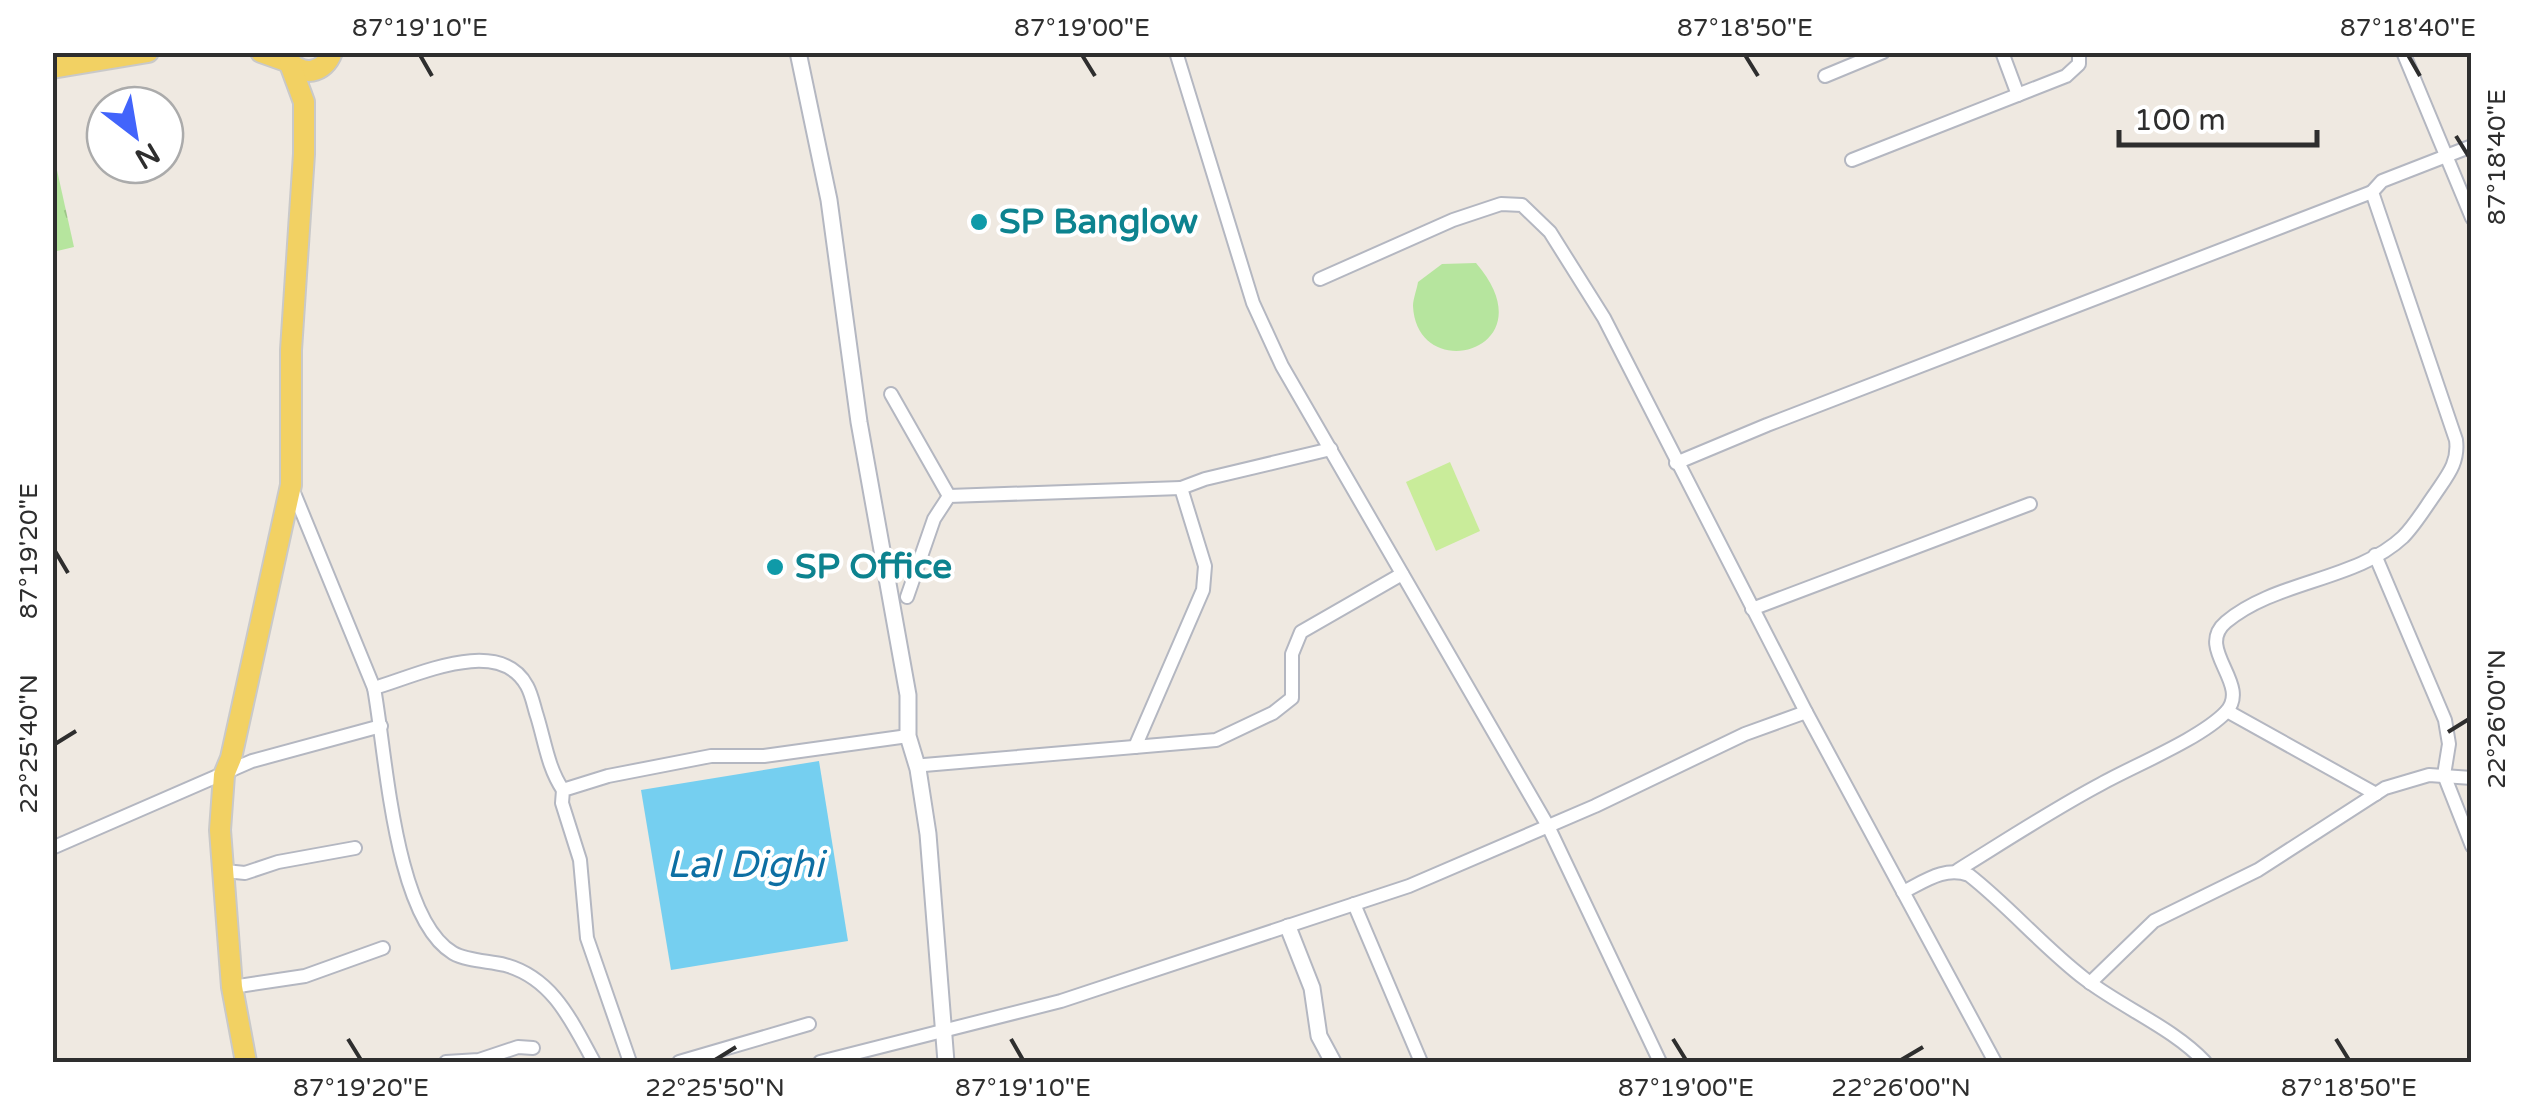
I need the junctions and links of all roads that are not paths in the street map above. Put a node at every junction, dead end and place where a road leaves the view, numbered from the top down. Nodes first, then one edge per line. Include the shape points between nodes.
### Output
1 (70, 52) edge
2 (148, 52) edge
3 (260, 52) edge
4 (798, 52) edge
5 (1176, 52) edge
6 (1883, 52) edge
7 (2002, 52) edge
8 (2079, 52) edge
9 (2404, 52) edge
10 (52, 55) edge
11 (332, 58) edge
12 (288, 59) edge
13 (52, 68) edge
14 (1825, 76) dead end
15 (2018, 95) junction
16 (304, 102) junction
17 (2472, 146) edge
18 (2447, 158) junction
19 (1852, 160) dead end
20 (2372, 192) junction
21 (2472, 218) edge
22 (1320, 279) dead end
23 (891, 394) dead end
24 (1331, 450) junction
25 (1676, 463) junction
26 (291, 485) junction
27 (1181, 488) junction
28 (948, 496) junction
29 (2030, 504) dead end
30 (2375, 555) junction
31 (1402, 574) junction
32 (907, 597) dead end
33 (1752, 609) junction
34 (374, 688) junction
35 (2227, 711) junction
36 (1806, 712) junction
37 (381, 726) junction
38 (908, 736) junction
39 (1135, 747) junction
40 (918, 769) junction
41 (2444, 774) junction
42 (224, 775) junction
43 (2472, 778) edge
44 (563, 790) junction
45 (2376, 794) junction
46 (1548, 826) junction
47 (2472, 846) edge
48 (52, 848) edge
49 (355, 848) dead end
50 (1958, 870) junction
51 (225, 871) junction
52 (1903, 892) junction
53 (1354, 904) junction
54 (1288, 927) junction
55 (383, 948) dead end
56 (2090, 982) junction
57 (232, 986) junction
58 (809, 1024) dead end
59 (944, 1030) junction
60 (532, 1048) dead end
61 (246, 1062) edge
62 (446, 1062) edge
63 (594, 1062) edge
64 (630, 1062) edge
65 (679, 1062) edge
66 (820, 1062) edge
67 (946, 1062) edge
68 (1333, 1062) edge
69 (1421, 1062) edge
70 (1660, 1062) edge
71 (1995, 1062) edge
72 (2206, 1062) edge

1 - 10 main road
2 - 13 main road
3 - 12 main road
4 - 38 street via 829,200 859,422 908,695
5 - 24 street via 1254,303
6 - 14 street
7 - 15 street
8 - 15 street via 2074,71
9 - 18 street
11 - 12 main road via 310,72
11 - 16 main road
12 - 16 main road
15 - 19 street
16 - 26 main road
17 - 18 street
18 - 20 street
18 - 21 street
20 - 25 street
20 - 30 street via 2458,453 2406,535
22 - 25 street via 1452,220 1500,204 1522,205 1550,232 1604,318
23 - 28 street
24 - 27 street
24 - 31 street
25 - 33 street
26 - 34 street
26 - 42 main road
27 - 28 street
27 - 39 street via 1205,566 1203,590
28 - 32 street
29 - 33 street
30 - 35 street via 2272,596 2221,626 2215,645 2233,692
30 - 41 street via 2445,720
31 - 39 street via 1301,632 1292,654 1292,698 1273,713 1216,740
31 - 46 street
33 - 36 street
34 - 37 street
34 - 44 street via 470,662 497,662 516,672 527,686 552,774
35 - 45 street
35 - 50 street
36 - 46 street
36 - 52 street
37 - 42 street via 252,761
37 - 63 street via 400,850 424,922 454,954 532,975 553,993
38 - 40 street
38 - 44 street via 764,756 711,756
39 - 40 street
40 - 59 street
41 - 43 street
41 - 45 street
41 - 47 street
42 - 48 street
42 - 51 main road
44 - 64 street via 580,860 586,938
45 - 56 street via 2258,870 2154,921
46 - 53 street
46 - 70 street
49 - 51 street via 245,873
50 - 52 street
50 - 56 street
51 - 57 main road
52 - 71 street
53 - 54 street
53 - 69 street
54 - 59 street via 1060,1001
54 - 68 street via 1312,988 1319,1036
55 - 57 street via 305,976
56 - 72 street
57 - 61 main road
58 - 65 street
59 - 66 street
59 - 67 street
60 - 62 street

